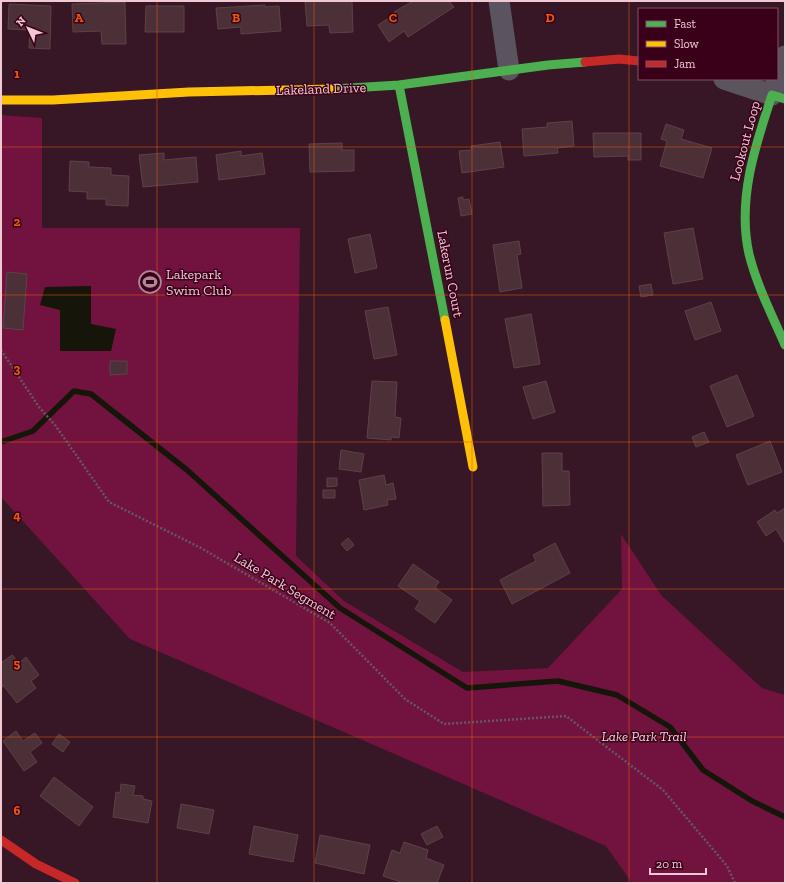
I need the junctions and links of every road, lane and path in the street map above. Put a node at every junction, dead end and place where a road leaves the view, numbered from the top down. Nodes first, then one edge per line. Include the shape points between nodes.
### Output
1 (499, 1) edge
2 (785, 56) edge
3 (638, 61) edge
4 (509, 70) junction
5 (727, 80) edge
6 (399, 85) junction
7 (779, 97) edge
8 (1, 100) edge
9 (785, 345) edge
10 (1, 350) edge
11 (472, 467) dead end
12 (1, 840) edge
13 (76, 883) edge
14 (735, 883) edge

1 - 4 street
2 - 7 street
3 - 4 street, Lakeland Drive via 619,59
4 - 6 street, Lakeland Drive
5 - 7 street
6 - 8 street, Lakeland Drive
6 - 11 street, Lakerun Court
7 - 9 street, Lookout Loop via 751,165 746,197 746,234 755,273
10 - 14 path, Lake Park Segment via 39,407 55,425 110,502 201,548 330,623 405,699 444,724 566,716 663,790 727,866
12 - 13 street via 44,869

